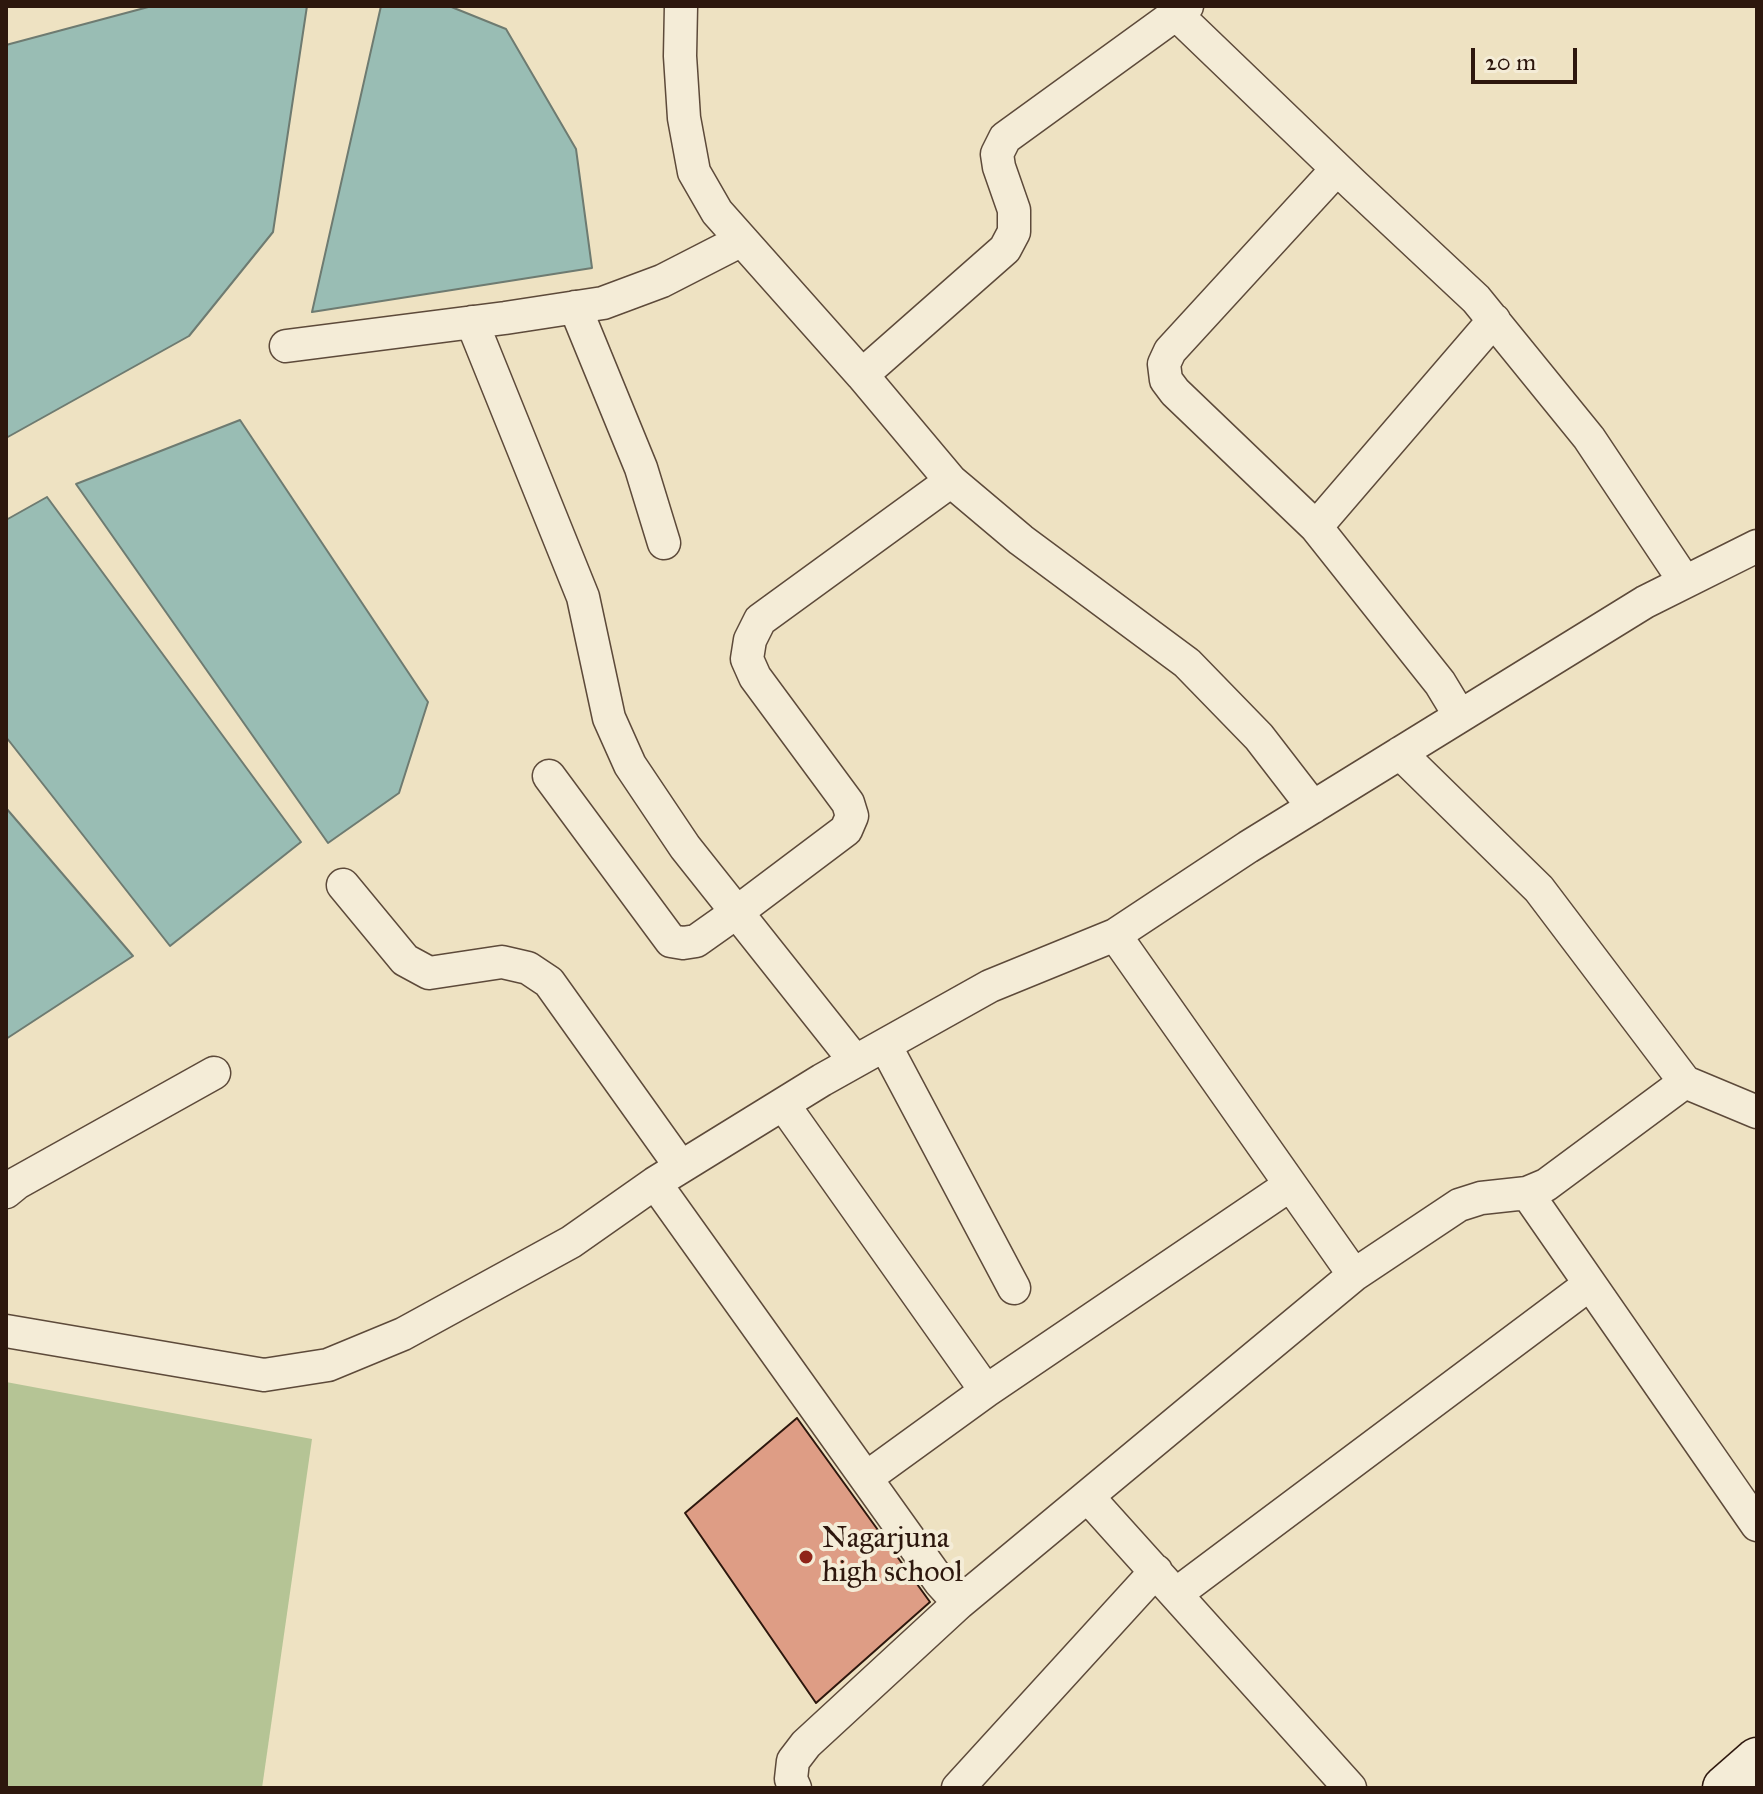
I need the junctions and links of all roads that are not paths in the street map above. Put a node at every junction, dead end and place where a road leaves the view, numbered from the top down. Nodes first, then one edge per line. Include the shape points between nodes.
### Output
1 (681, 6) edge
2 (1181, 10) edge
3 (1337, 169) junction
4 (742, 240) junction
5 (575, 307) junction
6 (1494, 320) junction
7 (472, 322) junction
8 (286, 346) dead end
9 (862, 375) junction
10 (951, 481) junction
11 (1316, 527) junction
12 (664, 543) dead end
13 (1757, 546) edge
14 (1685, 582) junction
15 (1460, 716) junction
16 (1400, 753) junction
17 (549, 776) dead end
18 (1313, 807) junction
19 (343, 885) dead end
20 (737, 912) junction
21 (1115, 935) junction
22 (885, 1045) junction
23 (855, 1061) junction
24 (214, 1073) dead end
25 (1685, 1082) junction
26 (783, 1104) junction
27 (1757, 1112) edge
28 (668, 1175) junction
29 (1290, 1185) junction
30 (6, 1192) edge
31 (1527, 1193) junction
32 (1354, 1275) junction
33 (1590, 1284) junction
34 (1014, 1288) dead end
35 (6, 1331) edge
36 (986, 1391) junction
37 (866, 1478) junction
38 (1088, 1497) junction
39 (1757, 1525) edge
40 (1166, 1583) junction
41 (959, 1603) junction
42 (1757, 1760) edge
43 (795, 1788) edge
44 (958, 1788) edge
45 (1350, 1788) edge
46 (1725, 1788) edge

1 - 4 street via 684,118 694,172 717,212
2 - 3 street
2 - 9 street via 1005,138 997,154 1014,210 1014,232 1005,249
3 - 6 street
3 - 11 street via 1170,351 1164,364 1175,392
4 - 5 street via 662,281 603,303
4 - 9 street
5 - 7 street
5 - 12 street via 641,468
6 - 11 street
6 - 14 street via 1589,438
7 - 8 street
7 - 20 street via 583,597 609,718 630,765
9 - 10 street
10 - 18 street via 1187,663 1259,737
10 - 20 street via 760,620 750,640 747,659 755,677 848,803 852,816 846,830
11 - 15 street via 1431,671
13 - 14 street
14 - 15 street
15 - 16 street
16 - 18 street
16 - 25 street via 1539,889
17 - 20 street via 671,941 696,941
18 - 21 street
19 - 28 street via 405,960 429,973 502,962 528,968 549,982
20 - 23 street
21 - 22 street via 990,986
21 - 29 street
22 - 23 street
22 - 34 street
23 - 26 street
24 - 30 street
25 - 27 street
25 - 31 street via 1546,1185
26 - 28 street
26 - 36 street
28 - 35 street via 571,1242 403,1334 328,1365 264,1375
28 - 37 street
29 - 32 street
29 - 36 street
31 - 32 street via 1459,1205
31 - 33 street
32 - 38 street
33 - 39 street
33 - 40 street
36 - 37 street
37 - 41 street
38 - 40 street
38 - 41 street
40 - 44 street
40 - 45 street
41 - 43 street via 806,1744 793,1761
42 - 46 street

